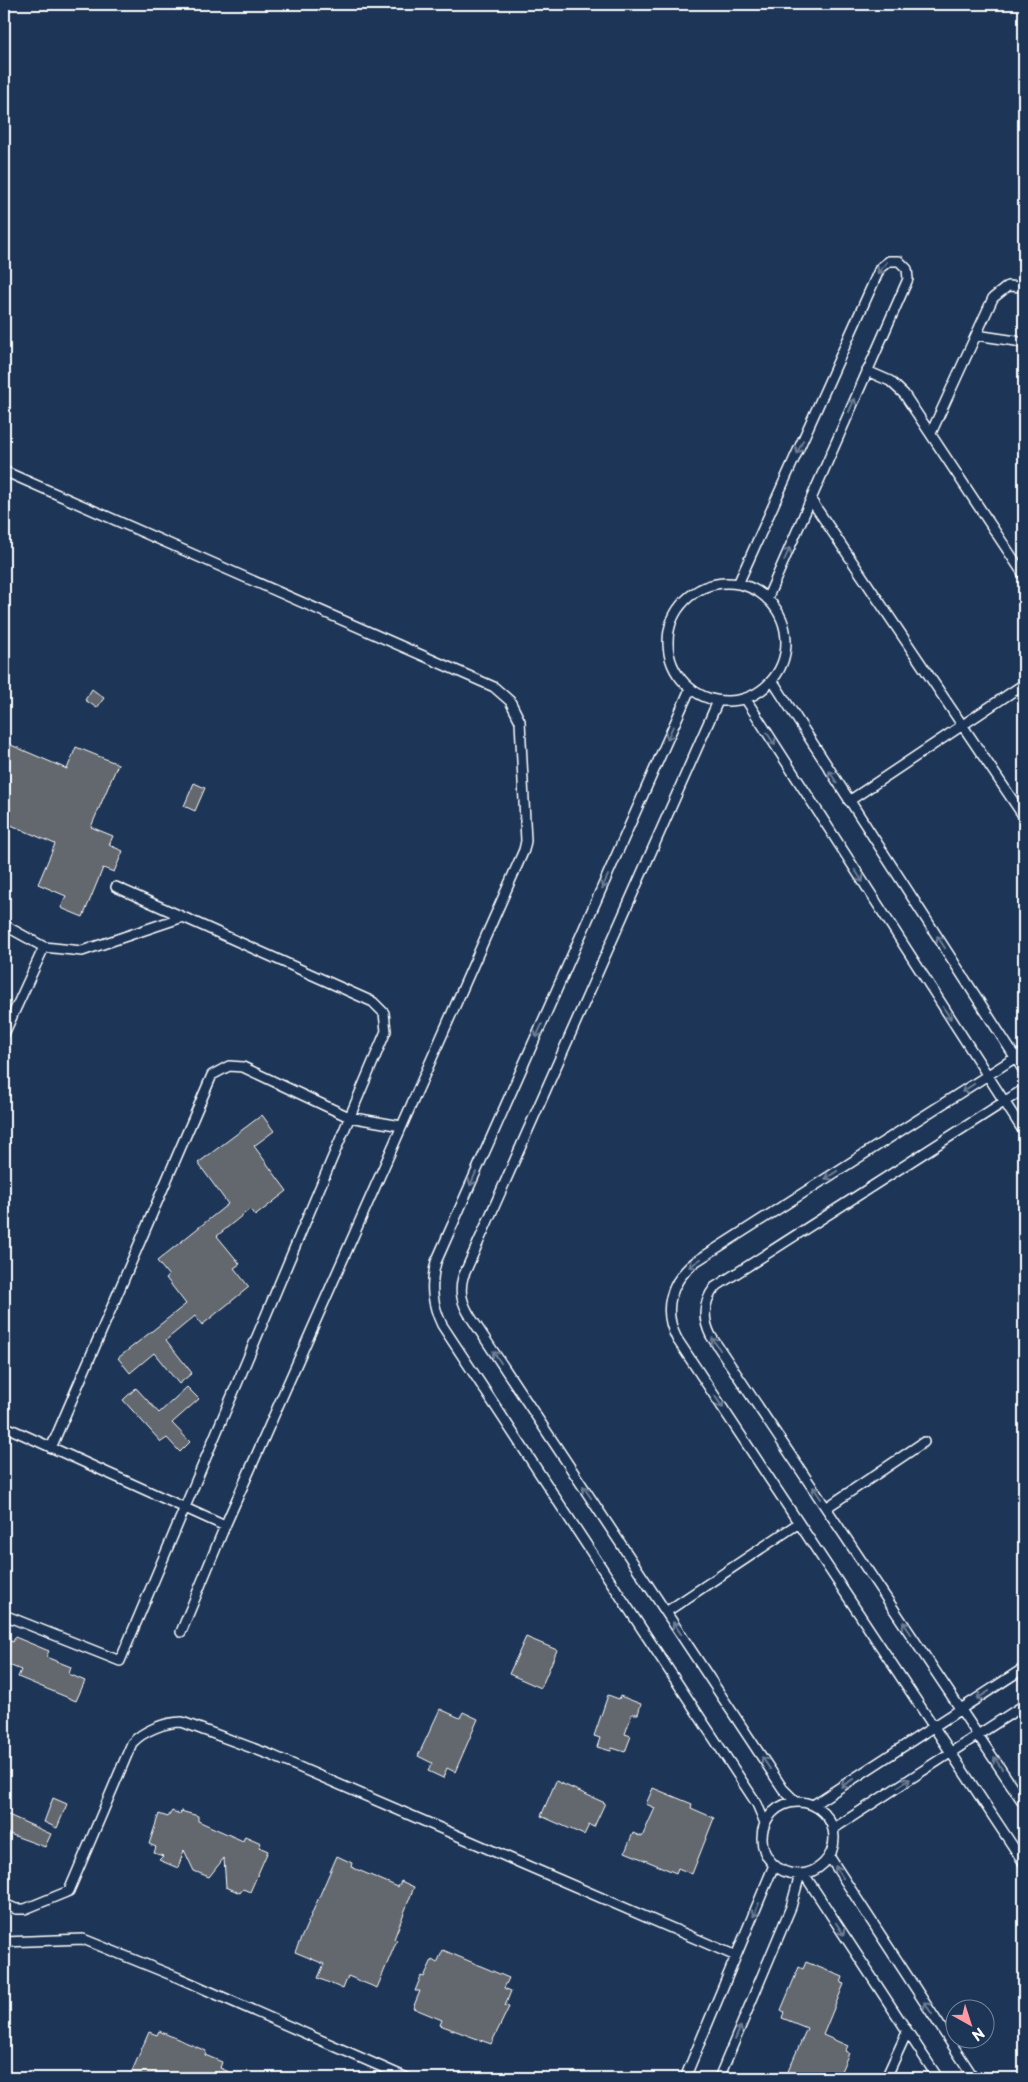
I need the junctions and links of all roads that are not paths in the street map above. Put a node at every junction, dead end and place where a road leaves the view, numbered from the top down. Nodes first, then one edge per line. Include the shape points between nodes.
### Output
1 (1024, 287) edge
2 (976, 335) junction
3 (1024, 344) edge
4 (867, 371) junction
5 (930, 433) junction
6 (4, 471) edge
7 (811, 500) junction
8 (1024, 575) edge
9 (738, 584) junction
10 (767, 599) junction
11 (772, 680) junction
12 (1024, 684) edge
13 (690, 689) junction
14 (745, 698) junction
15 (718, 701) junction
16 (964, 724) junction
17 (849, 800) junction
18 (1024, 817) edge
19 (116, 887) dead end
20 (184, 917) junction
21 (4, 925) edge
22 (44, 947) junction
23 (4, 1034) edge
24 (1024, 1052) edge
25 (1016, 1058) junction
26 (1024, 1071) edge
27 (987, 1076) junction
28 (1024, 1089) edge
29 (1004, 1102) junction
30 (349, 1117) junction
31 (402, 1126) junction
32 (1024, 1132) edge
33 (4, 1426) edge
34 (924, 1442) dead end
35 (51, 1448) junction
36 (184, 1507) junction
37 (826, 1508) junction
38 (799, 1523) junction
39 (225, 1526) junction
40 (666, 1612) junction
41 (4, 1615) edge
42 (181, 1632) dead end
43 (1024, 1668) edge
44 (1024, 1705) edge
45 (962, 1709) junction
46 (935, 1726) junction
47 (979, 1734) junction
48 (952, 1752) junction
49 (796, 1802) junction
50 (1024, 1804) edge
51 (813, 1805) junction
52 (765, 1823) junction
53 (833, 1829) junction
54 (829, 1856) junction
55 (1024, 1863) edge
56 (774, 1865) junction
57 (802, 1874) junction
58 (4, 1904) edge
59 (4, 1942) edge
60 (736, 1956) junction
61 (907, 2032) junction
62 (406, 2078) edge
63 (685, 2078) edge
64 (719, 2078) edge
65 (886, 2078) edge
66 (938, 2078) edge
67 (974, 2078) edge

1 - 2 lane via 1008,286 996,294
2 - 3 lane
2 - 5 lane
4 - 5 lane via 897,387
7 -> 4 lane
4 -> 9 lane via 908,279 907,268 899,261 888,261 880,268
5 - 8 lane
6 - 31 lane via 494,687 510,701 520,721 526,841
10 -> 7 lane
7 - 16 lane
9 - 10 lane
9 - 13 lane via 716,584 700,590 686,599 673,618 668,640 670,662
10 - 11 lane via 780,617 786,638 783,661
11 - 14 lane
17 -> 11 lane
12 - 16 lane
13 - 15 lane
13 -> 52 lane via 436,1262 432,1290 436,1314 442,1326 757,1804
14 - 15 lane
14 -> 27 lane
40 -> 15 lane via 470,1316 462,1299 461,1284
16 - 17 lane
16 - 18 lane
25 -> 17 lane
19 - 20 lane
20 - 22 lane via 82,951
20 - 30 lane via 373,1002 384,1013 386,1031
21 - 22 lane
22 - 23 lane
24 - 25 lane
25 - 26 lane
25 - 27 lane
27 - 29 lane
27 -> 38 lane via 695,1262 675,1284 669,1312 677,1339
28 - 29 lane
29 - 32 lane
37 -> 29 lane via 711,1336 704,1320 706,1302 715,1287
30 - 31 lane
30 - 35 lane via 243,1067 229,1066 212,1075
30 - 36 lane
31 - 39 lane
33 - 35 lane
34 - 37 lane
35 - 36 lane
36 - 39 lane
36 - 41 lane via 120,1661
45 -> 37 lane
38 - 40 lane
38 - 46 lane
39 - 42 lane
49 -> 40 lane via 783,1789
43 -> 45 lane
44 - 47 lane
45 - 46 lane
45 - 47 lane
46 - 48 lane
46 -> 51 lane
47 - 48 lane
50 -> 47 lane
53 -> 48 lane
48 - 55 lane
49 - 51 lane
49 - 52 lane via 778,1808
51 - 53 lane via 822,1811
52 - 56 lane via 762,1844
53 - 54 lane
54 - 57 lane via 819,1868
67 -> 54 lane
56 - 57 lane via 789,1874
56 -> 60 lane
57 -> 61 lane
64 -> 57 lane
58 - 60 lane via 26,1909 68,1891 132,1743 142,1734 182,1722 271,1755
59 - 62 lane via 83,1938
60 - 63 lane
61 - 65 lane
61 - 66 lane

